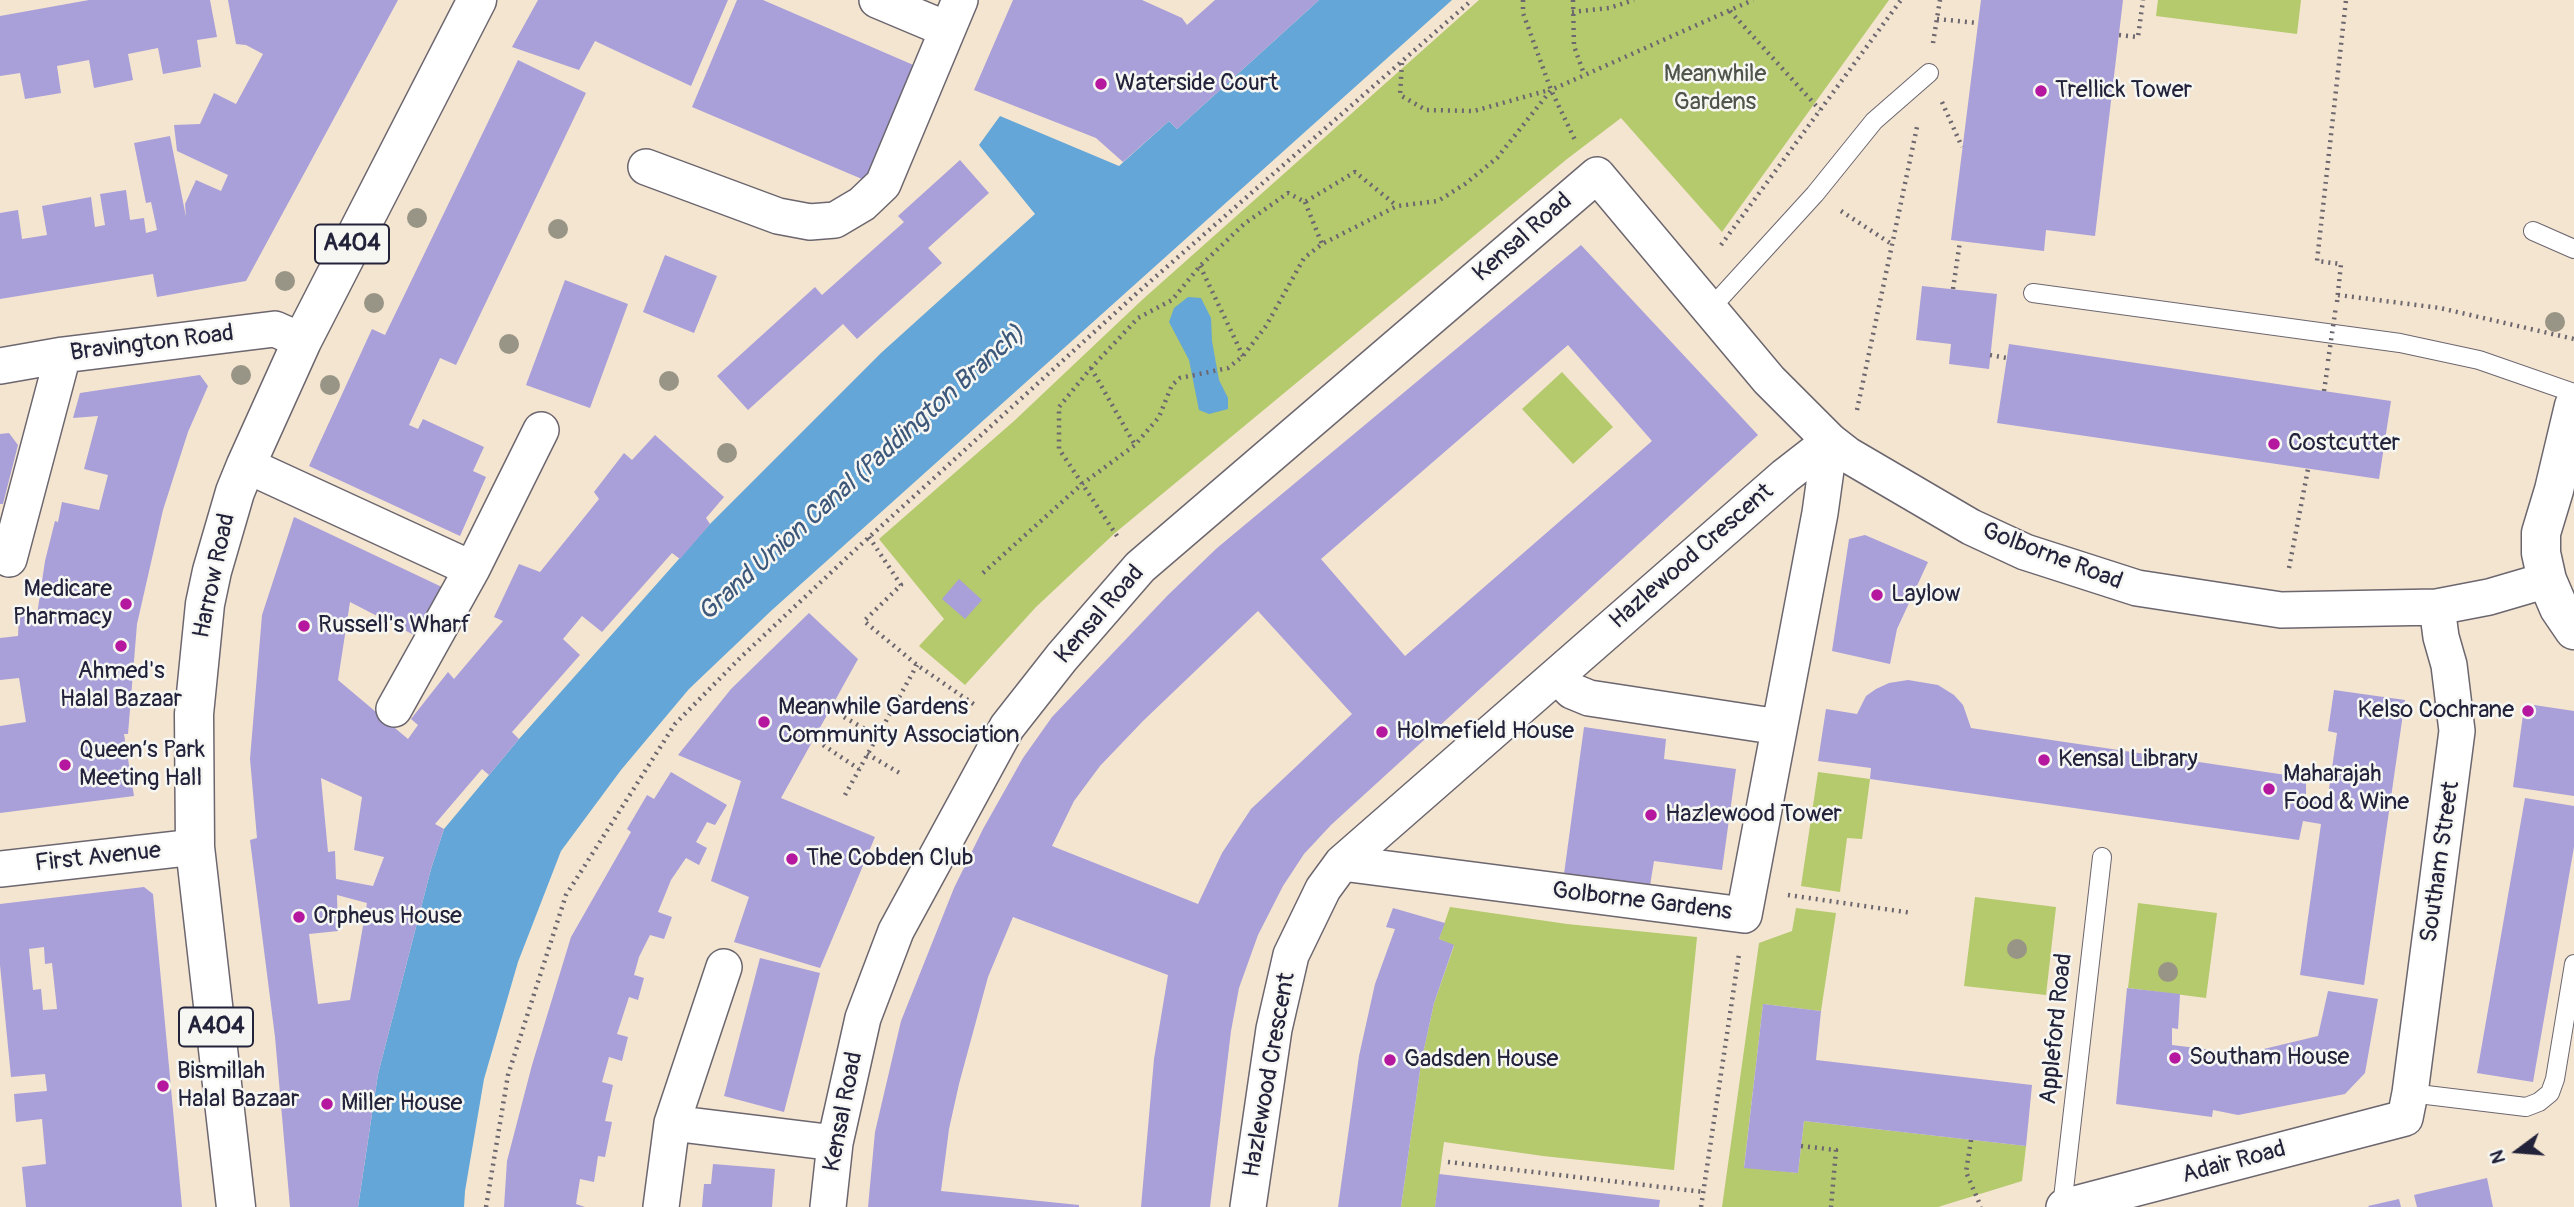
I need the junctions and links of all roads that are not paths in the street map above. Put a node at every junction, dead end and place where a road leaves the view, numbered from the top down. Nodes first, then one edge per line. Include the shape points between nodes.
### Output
1 (477, 0) edge
2 (877, 0) edge
3 (953, 15) edge
4 (1928, 72) road end
5 (646, 167) dead end
6 (1597, 175) joint
7 (2533, 231) dead end
8 (2574, 250) edge
9 (2033, 293) dead end
10 (1701, 297) junction
11 (302, 341) junction
12 (63, 355) junction
13 (0, 366) edge
14 (2574, 393) edge
15 (2574, 406) edge
16 (541, 430) dead end
17 (1839, 448) junction
18 (246, 464) junction
19 (1785, 476) junction
20 (1820, 513) junction
21 (9, 559) dead end
22 (472, 569) junction
23 (2547, 580) junction
24 (2437, 607) junction
25 (2574, 630) edge
26 (1557, 676) junction
27 (394, 709) dead end
28 (1779, 727) junction
29 (195, 847) junction
30 (2102, 857) dead end
31 (1342, 863) junction
32 (0, 869) edge
33 (2574, 964) edge
34 (724, 967) dead end
35 (2408, 1106) junction
36 (672, 1123) junction
37 (835, 1143) junction
38 (236, 1207) edge
39 (661, 1207) edge
40 (828, 1207) edge
41 (1248, 1207) edge
42 (2063, 1207) edge

1 - 11 main road, Harrow Road / A404
2 - 3 street
3 - 5 street via 883,184 835,220 810,222 778,216
4 - 10 lane via 1874,121 1815,194
6 - 10 street, Golborne Road
6 - 37 street, Kensal Road via 1140,567 1062,657 1007,727 896,931 863,1018
7 - 8 lane
9 - 14 lane via 2400,342 2479,360
10 - 17 street, Golborne Road via 1769,380
11 - 12 street, Bravington Road via 275,329
11 - 18 main road, Harrow Road / A404
12 - 13 street, Bravington Road
12 - 21 street
15 - 23 main road via 2541,533
16 - 22 street
17 - 19 street, Hazlewood Crescent
17 - 20 street, Golborne Gardens
17 - 24 street, Golborne Road via 1971,527 2025,552 2137,589 2281,610
18 - 22 street
18 - 29 main road, Harrow Road / A404 via 212,571 201,628 194,713
19 - 20 street
19 - 26 street, Hazlewood Crescent
20 - 28 street, Golborne Gardens
22 - 27 street
23 - 24 street, Golborne Road
23 - 25 main road
24 - 35 street, Southam Street via 2457,731
26 - 28 street via 1572,691 1590,698
26 - 31 street, Hazlewood Crescent
28 - 31 street, Golborne Gardens via 1744,915
29 - 32 street, First Avenue
29 - 38 main road, Harrow Road / A404
30 - 42 lane, Appleford Road
31 - 41 street, Hazlewood Crescent via 1323,889 1291,955 1274,1029
33 - 35 lane via 2550,1093 2526,1107
34 - 36 street
35 - 42 street, Adair Road
36 - 37 street
36 - 39 street
37 - 40 street, Kensal Road

